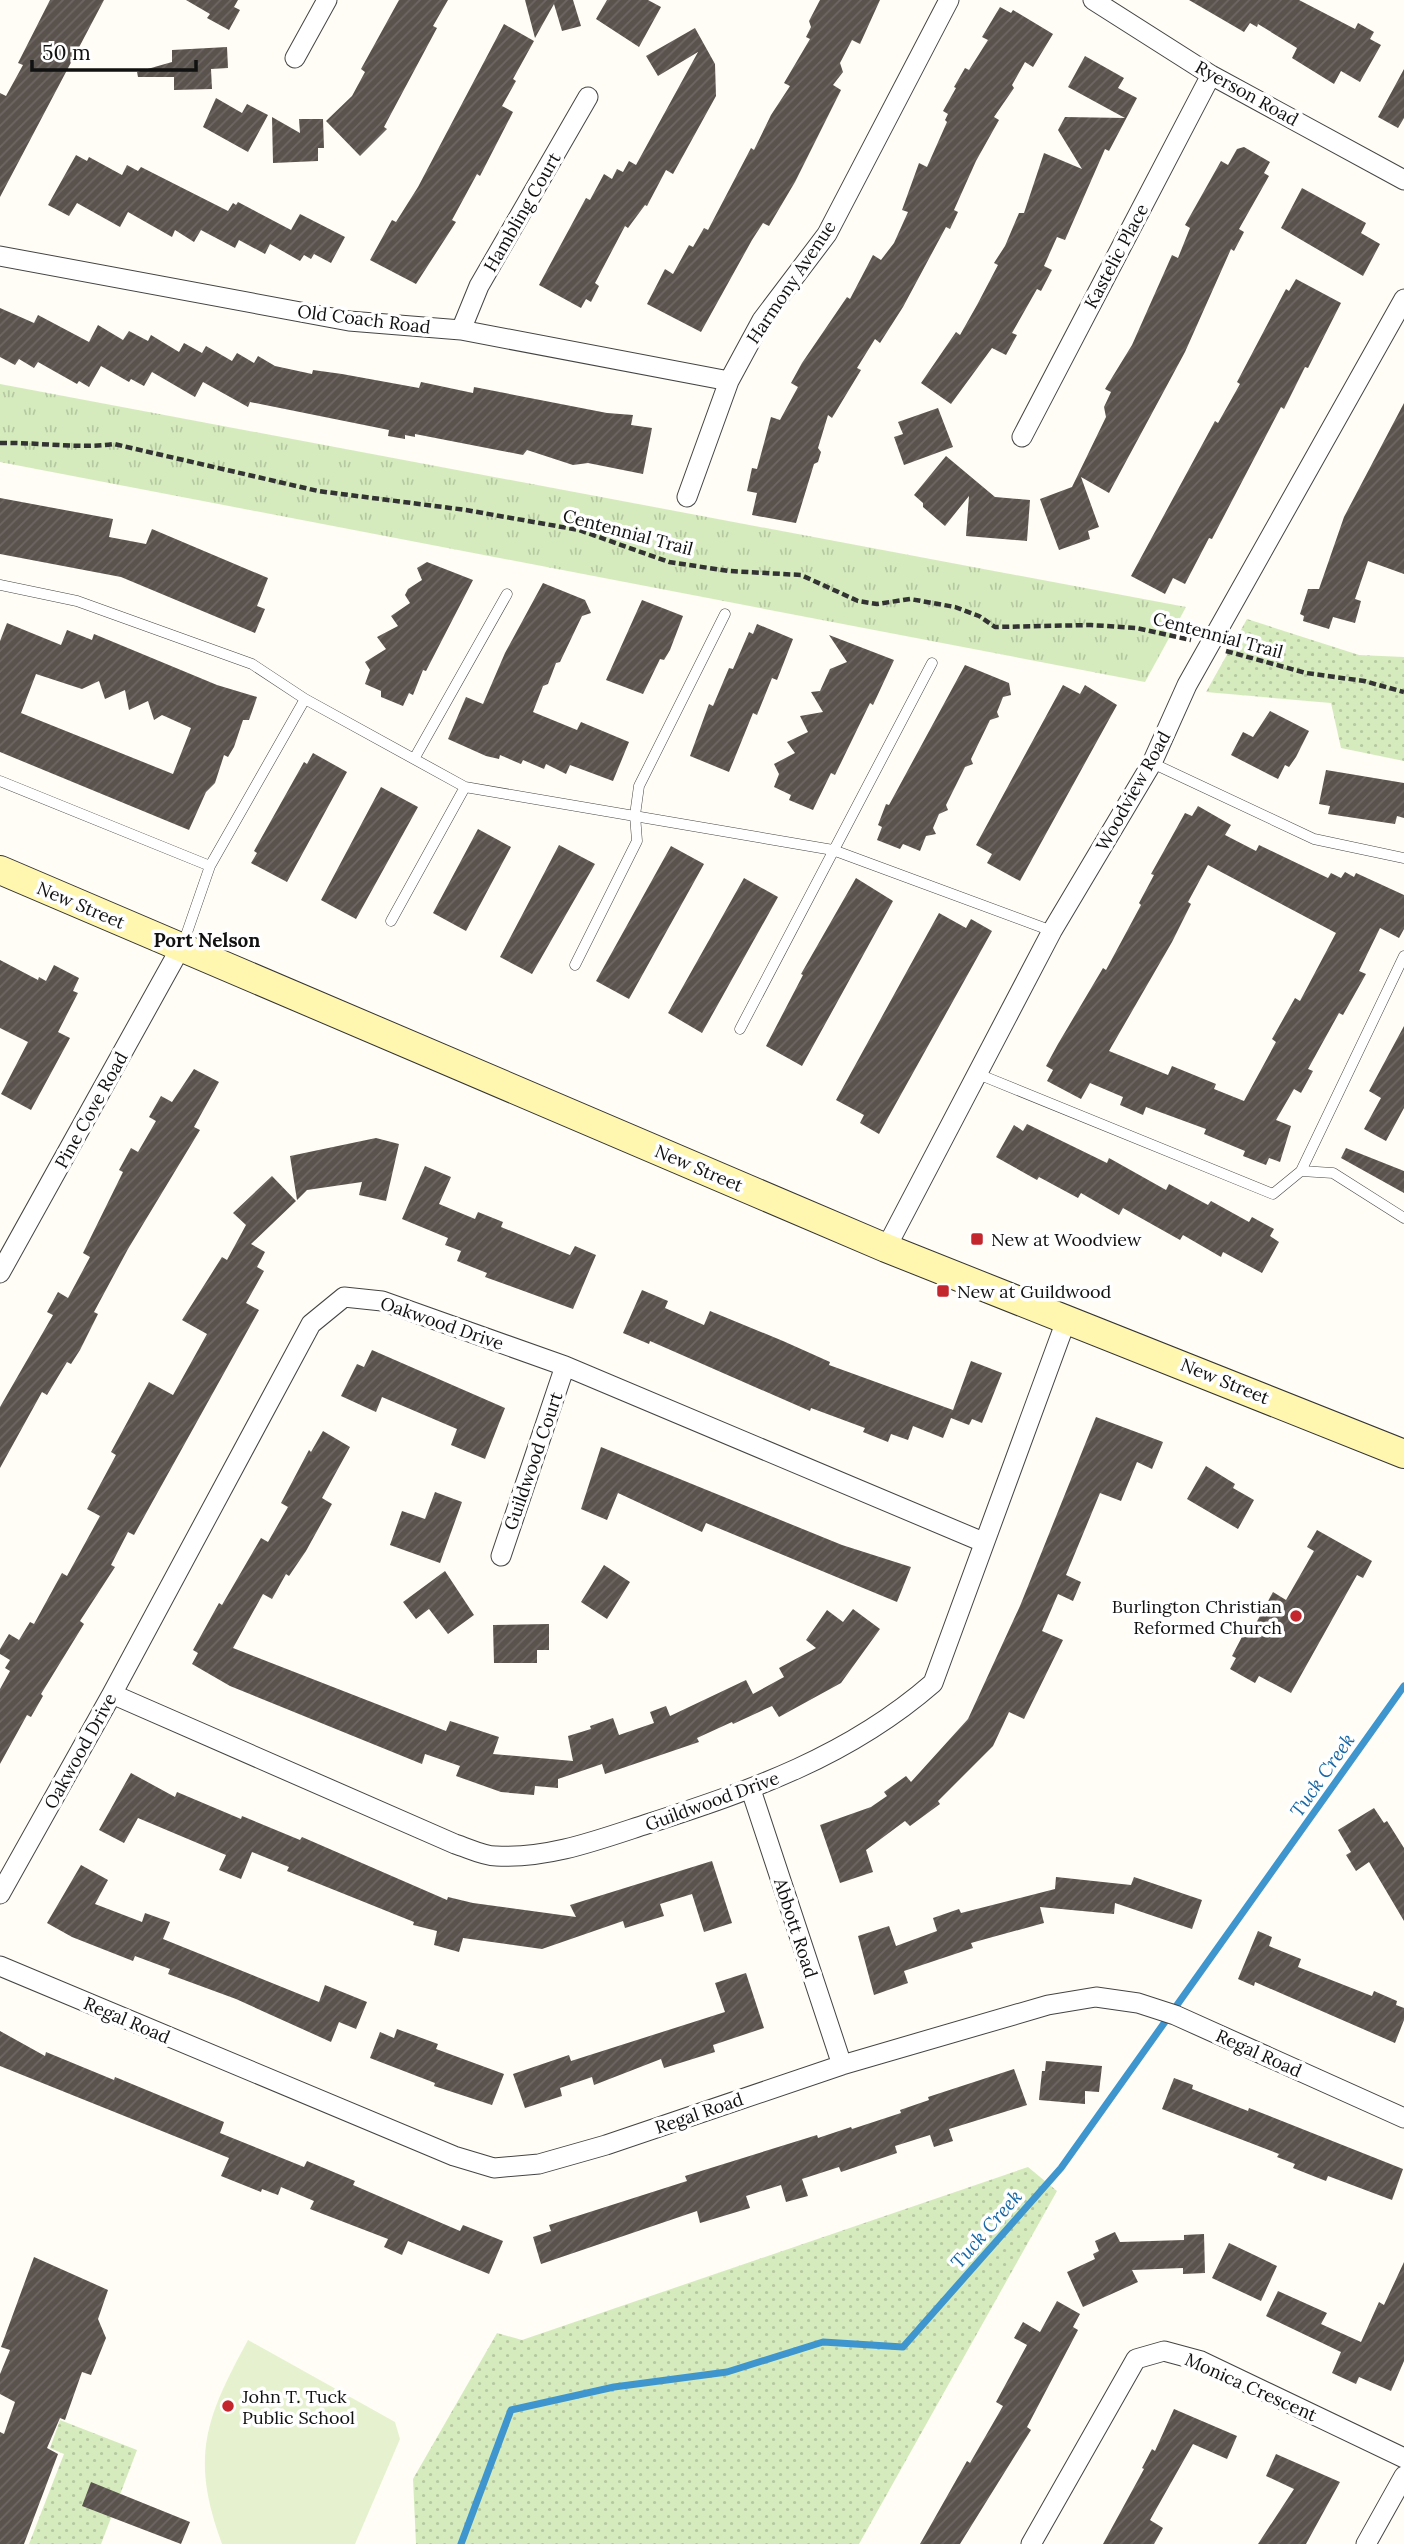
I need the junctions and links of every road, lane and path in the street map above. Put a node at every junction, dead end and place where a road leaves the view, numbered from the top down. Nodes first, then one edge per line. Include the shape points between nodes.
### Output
1 (327, 0) edge
2 (949, 0) edge
3 (1093, 0) edge
4 (295, 58) dead end
5 (1211, 75) junction
6 (588, 97) dead end
7 (1404, 180) edge
8 (0, 256) edge
9 (1404, 299) edge
10 (461, 330) junction
11 (729, 380) junction
12 (1022, 437) dead end
13 (0, 443) edge
14 (687, 497) dead end
15 (0, 585) edge
16 (507, 594) dead end
17 (724, 614) dead end
18 (1211, 647) junction
19 (932, 663) dead end
20 (1404, 692) edge
21 (305, 699) junction
22 (414, 759) junction
23 (1152, 763) junction
24 (0, 781) edge
25 (465, 787) junction
26 (635, 815) junction
27 (832, 850) junction
28 (1404, 858) edge
29 (210, 866) junction
30 (0, 870) edge
31 (391, 921) dead end
32 (1052, 932) junction
33 (181, 947) junction
34 (1404, 956) edge
35 (575, 965) dead end
36 (740, 1029) dead end
37 (978, 1074) junction
38 (1301, 1171) junction
39 (1404, 1218) edge
40 (886, 1248) junction
41 (0, 1273) edge
42 (1067, 1318) junction
43 (565, 1366) junction
44 (1404, 1454) edge
45 (983, 1542) junction
46 (501, 1556) dead end
47 (112, 1694) junction
48 (751, 1790) junction
49 (0, 1894) edge
50 (0, 1966) edge
51 (842, 2065) junction
52 (1404, 2118) edge
53 (1404, 2458) edge
54 (1404, 2476) edge
55 (1031, 2544) edge
56 (1366, 2544) edge

1 - 4 street
2 - 11 street, Harmony Avenue via 827,234 762,320
3 - 5 street, Ryerson Road
5 - 7 street, Ryerson Road
5 - 12 street, Kastelic Place
6 - 10 street, Hambling Court via 479,286
8 - 10 street, Old Coach Road via 349,321
9 - 18 street, Woodview Road
10 - 11 street, Old Coach Road
11 - 14 street, Harmony Avenue
13 - 18 path, Centennial Trail via 114,444 318,491 579,530 669,562 801,575 858,601 877,604 910,599 955,607 995,627 1136,628 1179,635
15 - 21 lane via 77,601 171,632 252,664
16 - 22 lane
17 - 26 lane via 639,786
18 - 20 path, Centennial Trail via 1306,673
18 - 23 street, Woodview Road via 1187,685
19 - 27 lane
21 - 22 lane
21 - 29 lane
22 - 25 lane
23 - 28 lane via 1314,839
23 - 32 street, Woodview Road
24 - 29 lane
25 - 26 lane
25 - 31 lane
26 - 27 lane
26 - 35 lane via 637,841
27 - 32 lane
27 - 36 lane
29 - 33 lane
30 - 33 main road, New Street
32 - 37 street, Woodview Road
33 - 40 main road, New Street
33 - 41 street, Pine Cove Road
34 - 38 lane
37 - 38 lane via 1273,1194
37 - 40 street, Woodview Road
38 - 39 lane via 1333,1173
40 - 42 main road, New Street
42 - 44 main road, New Street
42 - 45 street, Guildwood Drive
43 - 45 street, Oakwood Drive
43 - 46 street, Guildwood Court
43 - 47 street, Oakwood Drive via 383,1301 344,1297 311,1324
45 - 48 street, Guildwood Drive via 933,1683 848,1745
47 - 48 street, Guildwood Drive via 455,1844 495,1856 568,1850
47 - 49 street, Oakwood Drive
48 - 51 street, Abbott Road
50 - 51 street, Regal Road via 454,2156 494,2168 539,2164 606,2145
51 - 52 street, Regal Road via 1096,1997 1161,2010
53 - 55 street, Monica Crescent via 1201,2361 1164,2351 1136,2359
54 - 56 street

